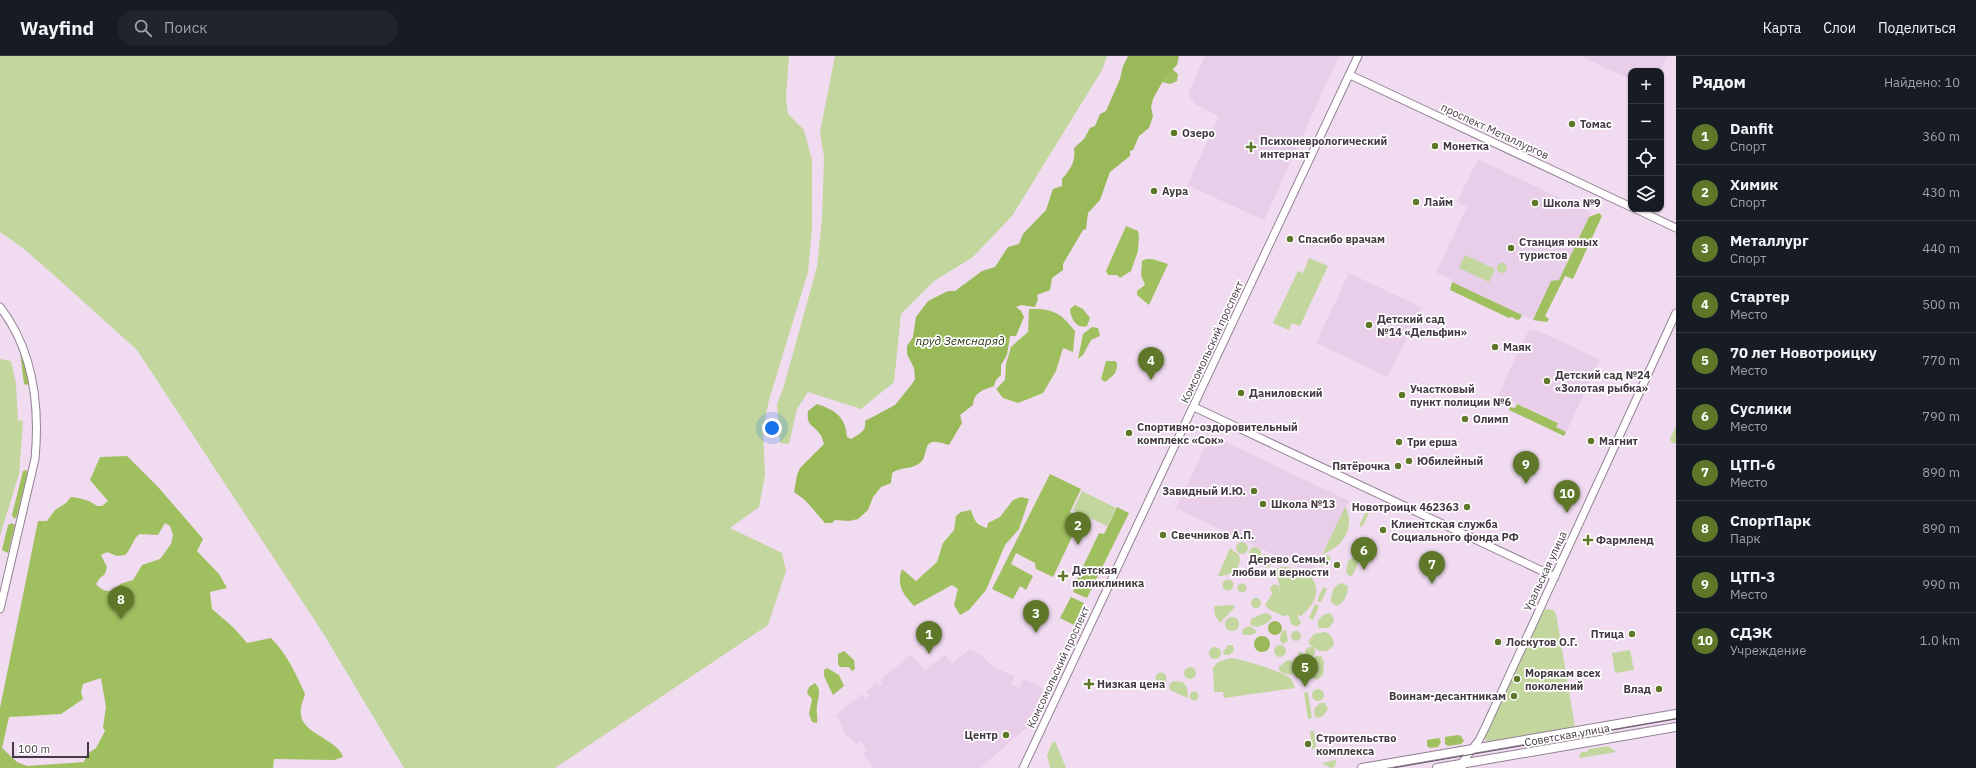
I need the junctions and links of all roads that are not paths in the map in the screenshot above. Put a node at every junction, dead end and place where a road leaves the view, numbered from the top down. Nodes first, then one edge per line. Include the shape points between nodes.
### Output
1 (1358, 56) edge
2 (1350, 74) junction
3 (1628, 205) edge
4 (1642, 212) edge
5 (1676, 228) edge
6 (0, 307) edge
7 (1676, 313) edge
8 (1194, 407) junction
9 (1554, 577) junction
10 (0, 609) edge
11 (1676, 714) edge
12 (1676, 727) edge
13 (1472, 750) junction
14 (1462, 766) edge
15 (1023, 768) edge
16 (1362, 768) edge
17 (1437, 768) edge

1 - 2 street, Комсомольский проспект
2 - 3 street, проспект Металлургов
2 - 8 street, Комсомольский проспект
4 - 5 street
6 - 10 street via 20,337 29,362 36,409 37,438 35,459
7 - 9 street, Уральская улица
8 - 9 street
8 - 15 street, Комсомольский проспект
9 - 13 street, Уральская улица via 1479,740
11 - 13 main road, Советская улица
12 - 14 main road, Советская улица
13 - 14 street
13 - 16 main road, Советская улица
14 - 17 main road, Советская улица

